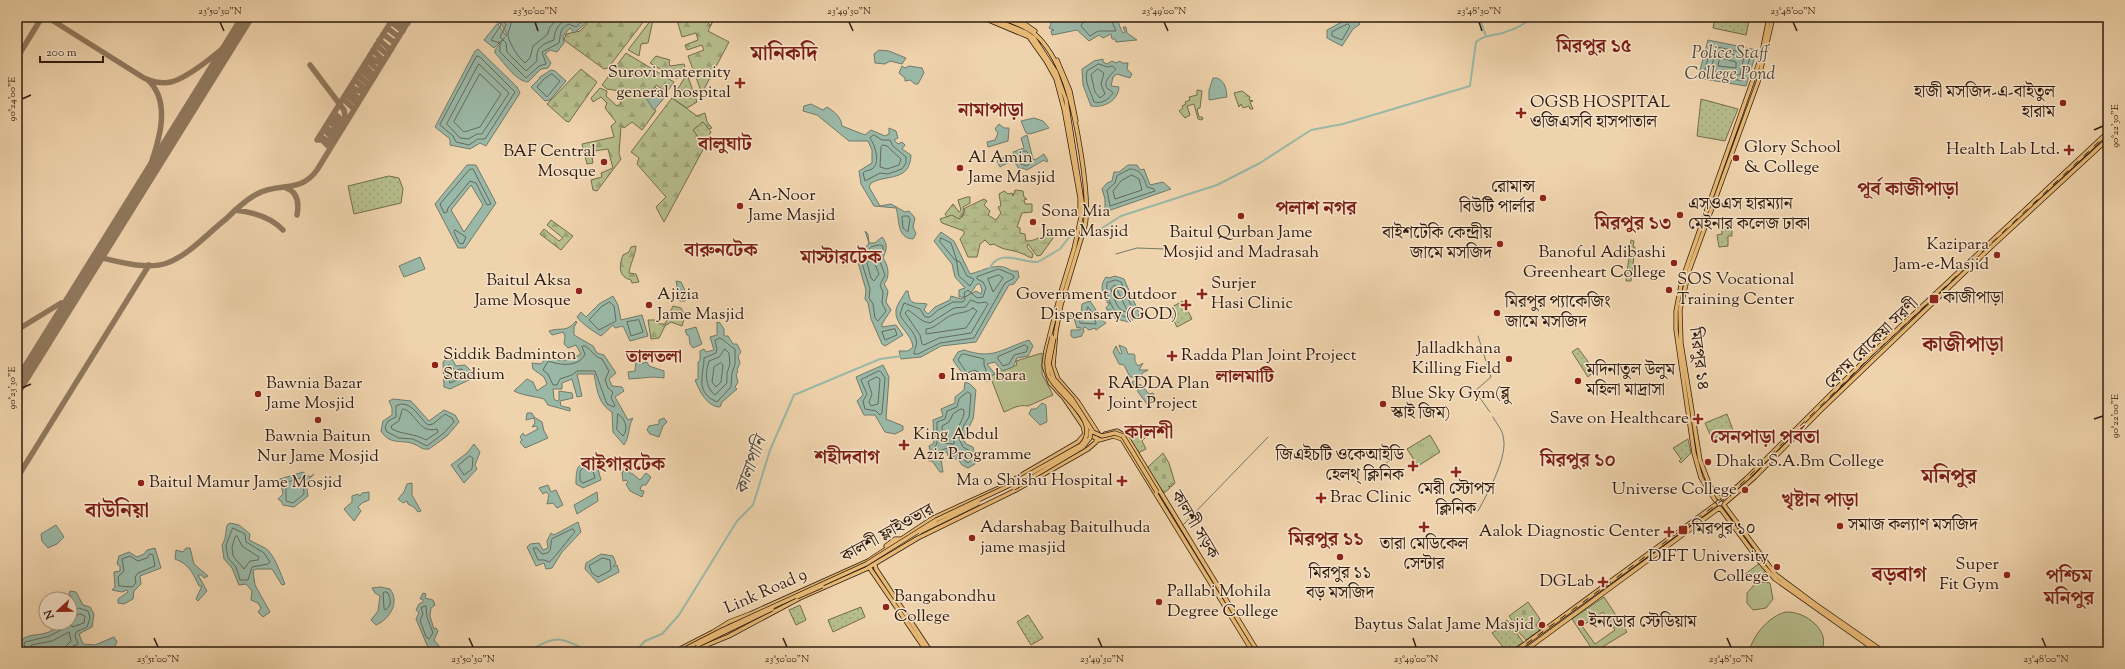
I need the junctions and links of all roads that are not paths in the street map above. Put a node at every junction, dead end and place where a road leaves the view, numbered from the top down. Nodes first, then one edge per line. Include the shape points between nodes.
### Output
1 (981, 17) edge
2 (989, 17) edge
3 (1000, 17) edge
4 (1006, 17) edge
5 (1769, 17) edge
6 (1773, 17) edge
7 (2108, 132) edge
8 (2108, 139) edge
9 (1080, 225) junction
10 (1085, 226) junction
11 (1078, 244) junction
12 (1898, 329) junction
13 (1054, 330) junction
14 (1902, 332) junction
15 (1053, 337) junction
16 (1068, 390) junction
17 (1062, 395) junction
18 (1691, 424) junction
19 (1095, 428) junction
20 (1085, 429) junction
21 (1090, 429) junction
22 (1098, 433) junction
23 (1088, 434) junction
24 (1097, 439) junction
25 (1084, 441) junction
26 (1001, 487) junction
27 (1008, 493) junction
28 (1719, 499) junction
29 (1725, 504) junction
30 (1715, 505) junction
31 (1720, 508) junction
32 (945, 512) junction
33 (933, 518) junction
34 (1176, 519) junction
35 (943, 520) junction
36 (951, 523) junction
37 (938, 528) junction
38 (875, 564) junction
39 (869, 567) junction
40 (1797, 594) junction
41 (725, 624) junction
42 (731, 635) junction
43 (1873, 646) junction
44 (674, 652) edge
45 (679, 652) edge
46 (682, 652) edge
47 (690, 652) edge
48 (927, 652) edge
49 (931, 652) edge
50 (1252, 652) edge
51 (1258, 652) edge
52 (1514, 652) edge
53 (1523, 652) edge
54 (1878, 652) edge
55 (1884, 652) edge

1 - 9 main road via 1029,38 1056,79 1078,187
2 - 9 main road via 1034,38 1060,80 1066,100 1080,182 1083,208
3 - 10 main road via 1036,35 1063,78 1070,98 1084,177 1087,204
4 - 10 main road via 1037,32 1066,78 1074,105 1087,186 1088,216
5 - 18 main road via 1761,58 1682,280 1676,310 1676,330
6 - 18 main road, মিরপুর ১৪ via 1758,82 1683,290 1679,326
7 - 12 main road, বেগম রোকেয়া সরণী
8 - 14 main road, বেগম রোকেয়া সরণী
9 - 11 main road
10 - 11 main road
11 - 13 main road via 1060,295
12 - 14 main road
12 - 28 main road, বেগম রোকেয়া সরণী via 1746,478
13 - 15 main road
13 - 16 main road via 1053,370
13 - 17 main road via 1044,369 1050,383
14 - 29 main road, বেগম রোকেয়া সরণী
15 - 21 main road, bridge via 1049,361 1051,374 1072,399
15 - 25 main road, bridge via 1047,359 1048,373 1086,424 1088,432
16 - 17 main road via 1063,390
16 - 19 main road
17 - 20 main road
18 - 28 main road, মিরপুর ১৪ via 1702,468
18 - 28 main road via 1698,468 1707,489
19 - 22 main road
19 - 23 main road via 1094,434
20 - 23 main road
20 - 26 main road via 1084,436 1073,445
21 - 27 main road, bridge via 1090,438 1083,447
21 - 34 main road, bridge via 1099,435 1115,433 1123,436
21 - 35 main road, bridge via 1087,440 1078,448 1010,487
22 - 24 main road
22 - 34 main road, কালশী সড়ক via 1118,432 1127,438
23 - 24 main road
24 - 27 main road via 1091,448
24 - 50 main road via 1116,436 1123,442
25 - 26 main road, bridge
25 - 45 main road, কালশী ফ্লাইওভার, bridge via 1021,479 930,524 866,564
26 - 32 main road, Link Road 9
27 - 36 main road, Link Road 9
28 - 29 main road
28 - 30 main road
29 - 31 main road, বেগম রোকেয়া সরণী
29 - 40 main road via 1770,568
30 - 31 main road
30 - 52 main road
31 - 40 main road via 1765,568
31 - 53 main road
32 - 33 main road, Link Road 9
32 - 35 main road
33 - 37 main road via 940,520
33 - 41 main road, Link Road 9 via 869,560
34 - 51 main road, কালশী সড়ক
35 - 36 main road via 945,523
35 - 46 main road, bridge via 869,564
36 - 37 main road, Link Road 9
37 - 38 main road, Link Road 9
38 - 39 main road, Link Road 9
38 - 49 main road
39 - 42 main road, Link Road 9 via 800,598
39 - 48 main road
40 - 43 main road
40 - 43 main road via 1845,630
41 - 42 main road via 725,632
41 - 44 main road, Link Road 9
42 - 47 main road, Link Road 9
43 - 54 main road
43 - 55 main road

